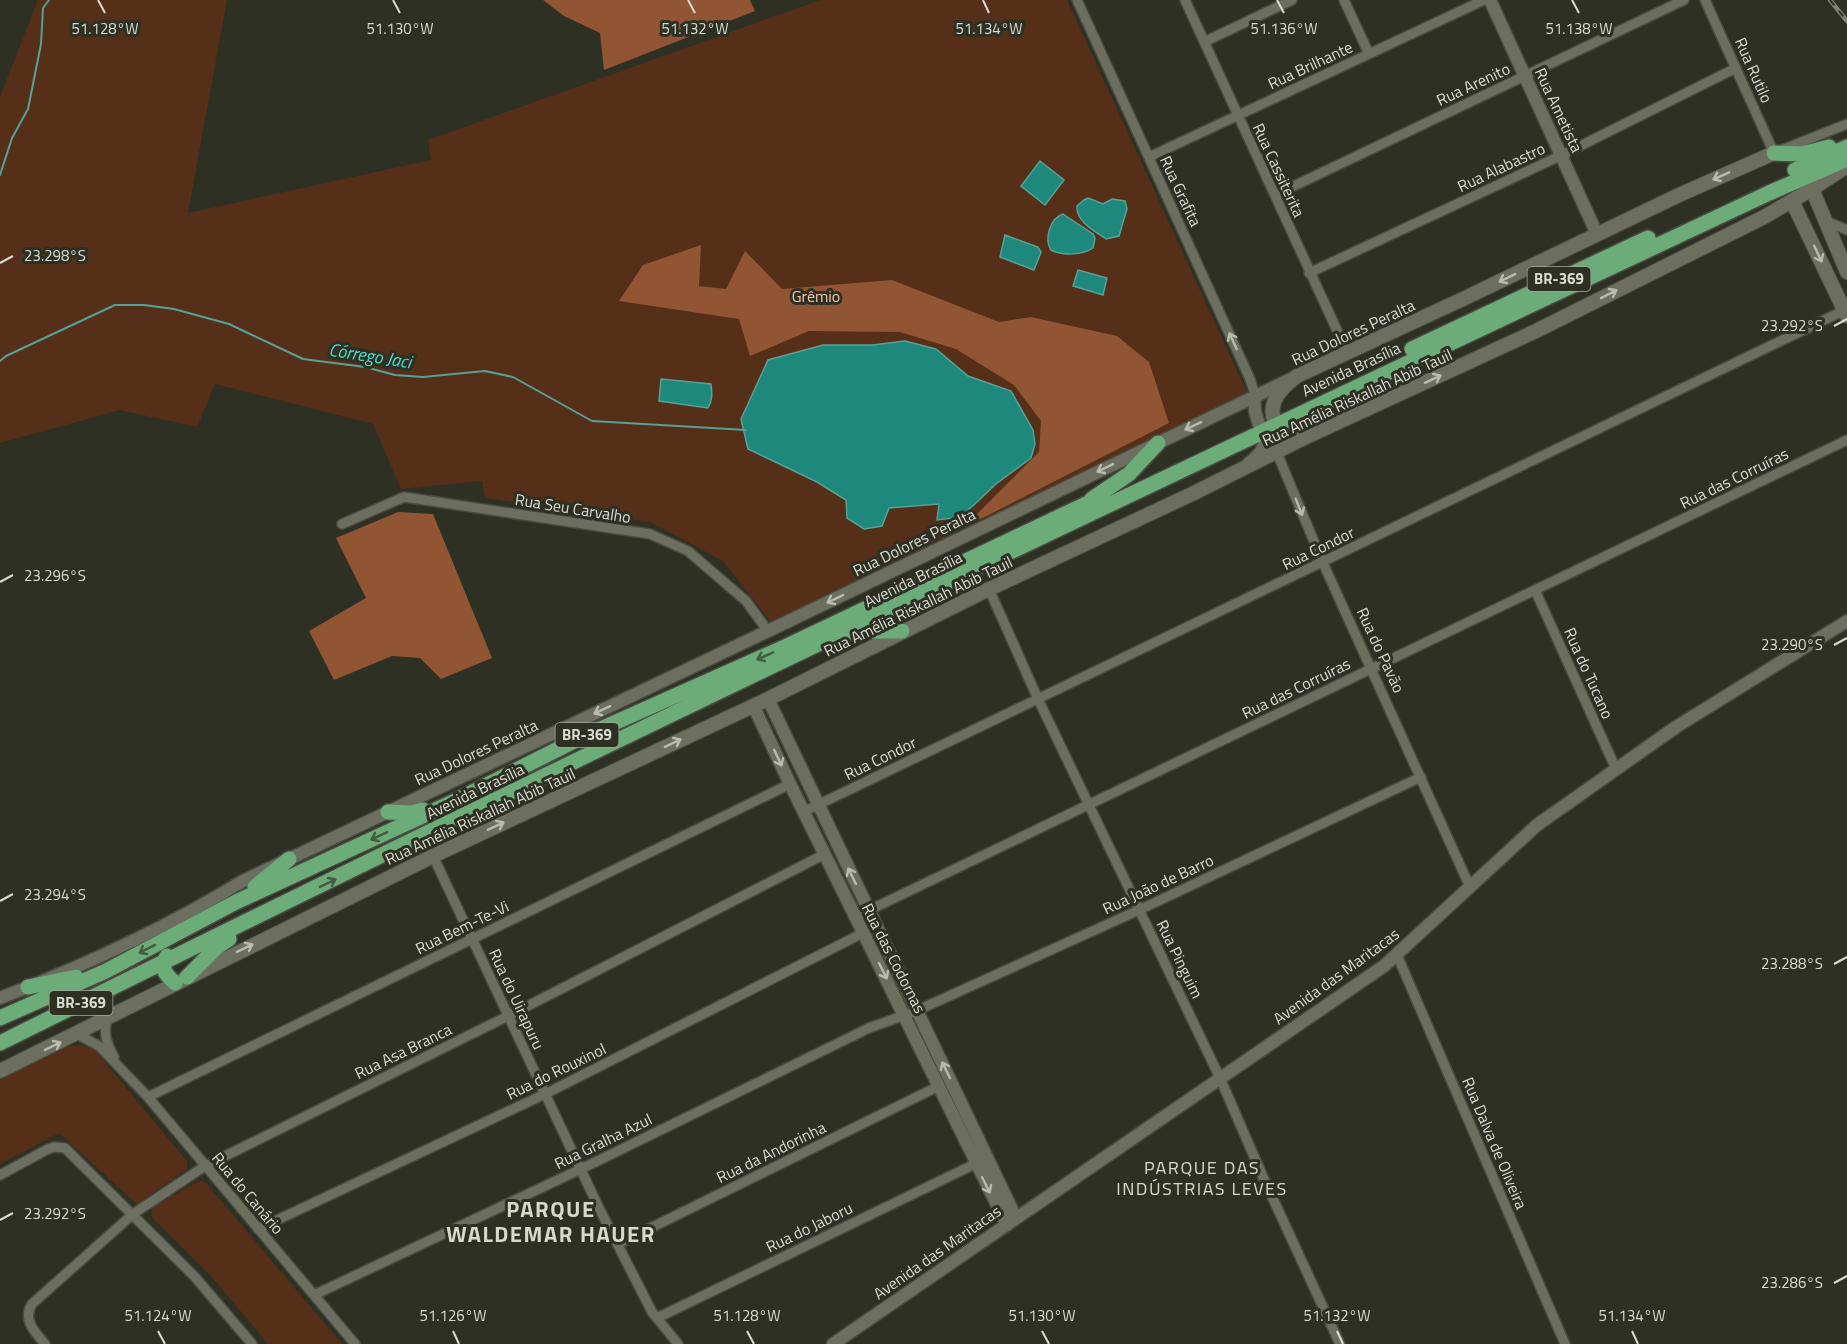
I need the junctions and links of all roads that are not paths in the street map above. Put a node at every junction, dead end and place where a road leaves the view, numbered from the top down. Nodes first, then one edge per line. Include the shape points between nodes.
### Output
1 (1077, 0) edge
2 (1185, 0) edge
3 (1292, 0) edge
4 (1344, 0) edge
5 (1484, 0) edge
6 (1490, 0) edge
7 (1683, 0) edge
8 (1705, 0) edge
9 (1204, 42) junction
10 (1369, 54) junction
11 (1736, 68) junction
12 (1525, 76) junction
13 (1238, 116) junction
14 (1847, 124) edge
15 (1847, 145) edge
16 (1774, 153) junction
17 (1562, 155) junction
18 (1149, 157) junction
19 (1847, 159) edge
20 (1847, 166) edge
21 (1812, 189) junction
22 (1275, 195) junction
23 (1792, 201) junction
24 (1826, 221) junction
25 (1847, 230) edge
26 (1598, 234) junction
27 (1847, 272) edge
28 (1310, 273) junction
29 (1846, 312) edge
30 (1347, 352) junction
31 (1297, 376) junction
32 (1255, 395) junction
33 (1228, 410) junction
34 (1268, 423) junction
35 (1304, 438) junction
36 (1847, 440) edge
37 (1158, 443) junction
38 (1277, 453) junction
39 (1239, 471) junction
40 (1078, 508) junction
41 (342, 524) dead end
42 (1323, 562) junction
43 (989, 589) junction
44 (1535, 590) junction
45 (1847, 621) edge
46 (768, 631) junction
47 (902, 631) junction
48 (805, 650) junction
49 (1372, 668) junction
50 (768, 699) junction
51 (1038, 699) junction
52 (753, 705) junction
53 (1616, 769) junction
54 (1421, 777) junction
55 (790, 784) junction
56 (454, 801) junction
57 (818, 804) junction
58 (1089, 804) junction
59 (388, 812) junction
60 (803, 812) junction
61 (825, 854) junction
62 (433, 856) junction
63 (290, 859) junction
64 (1470, 887) junction
65 (293, 900) junction
66 (236, 902) junction
67 (868, 910) junction
68 (1139, 910) junction
69 (212, 916) junction
70 (855, 917) junction
71 (863, 933) junction
72 (472, 939) junction
73 (884, 941) junction
74 (872, 948) junction
75 (1397, 955) junction
76 (105, 971) junction
77 (173, 975) junction
78 (28, 987) junction
79 (0, 998) edge
80 (910, 1013) junction
81 (508, 1016) junction
82 (0, 1018) edge
83 (106, 1020) junction
84 (77, 1034) junction
85 (0, 1043) edge
86 (116, 1062) junction
87 (0, 1071) edge
88 (1220, 1078) junction
89 (939, 1086) junction
90 (545, 1094) junction
91 (148, 1097) junction
92 (963, 1104) junction
93 (949, 1110) junction
94 (975, 1164) junction
95 (206, 1166) junction
96 (581, 1169) junction
97 (0, 1175) edge
98 (133, 1214) junction
99 (1011, 1222) junction
100 (258, 1229) junction
101 (618, 1244) junction
102 (314, 1296) junction
103 (657, 1318) junction
104 (45, 1344) edge
105 (252, 1344) edge
106 (355, 1344) edge
107 (678, 1344) edge
108 (833, 1344) edge
109 (1340, 1344) edge
110 (1565, 1344) edge

1 - 18 street, Rua Grafita
2 - 9 street, Rua Cassiterita
3 - 9 street
4 - 10 street
5 - 10 street, Rua Brilhante
6 - 12 street, Rua Ametista
7 - 12 street, Rua Arenito
8 - 11 street, Rua Rutilo
9 - 13 street, Rua Cassiterita
10 - 13 street, Rua Brilhante
11 - 16 street, Rua Rutilo
11 - 17 street, Rua Alabastro
12 - 17 street, Rua Ametista
12 - 22 street, Rua Arenito
13 - 18 street, Rua Brilhante
13 - 22 street, Rua Cassiterita
14 - 16 street, Rua Dolores Peralta
15 - 16 highway via 1802,154
15 - 34 highway, Avenida Brasília / BR-369 via 1520,297
16 -> 26 main road, Rua Dolores Peralta
17 - 26 street, Rua Ametista
17 - 28 street, Rua Alabastro
32 -> 18 street, Rua Grafita
19 - 34 highway, Avenida Brasília / BR-369
20 - 21 main road, Rua Amélia Riskallah Abib Tauil
21 - 23 main road, Rua Amélia Riskallah Abib Tauil
21 - 24 main road
22 - 28 street, Rua Cassiterita
23 -> 29 main road
35 -> 23 main road, Rua Amélia Riskallah Abib Tauil via 1536,331
24 - 25 street
24 - 27 main road
26 -> 30 main road, Rua Dolores Peralta
28 - 30 street, Rua Cassiterita
29 - 42 street, Rua Condor
30 - 31 main road, Rua Dolores Peralta
31 - 32 street, Rua Dolores Peralta
31 - 34 main road via 1274,398
32 - 33 street, Rua Dolores Peralta
32 - 34 street
33 - 34 street via 1246,409
33 -> 37 street, Rua Dolores Peralta
34 - 35 main road via 1285,436
34 - 38 street, Rua do Pavão
34 - 39 street via 1261,452
34 - 40 highway, Avenida Brasília / BR-369
34 - 48 highway, Avenida Brasília / BR-369
35 - 38 main road, Rua Amélia Riskallah Abib Tauil
36 - 44 street, Rua das Corruíras
37 - 40 highway via 1128,474
37 -> 46 street, Rua Dolores Peralta
38 - 39 main road, Rua Amélia Riskallah Abib Tauil
38 -> 42 street, Rua do Pavão
39 - 43 main road, Rua Amélia Riskallah Abib Tauil
40 -> 56 highway, Avenida Brasília / BR-369 via 787,646 578,739
41 - 46 street, Rua Seu Carvalho via 404,498 650,534 688,551 746,601
42 - 49 street, Rua do Pavão
42 - 51 street, Rua Condor
43 - 47 main road, Rua Amélia Riskallah Abib Tauil
43 - 51 street, Rua Pinguim
44 - 49 street, Rua das Corruíras
44 - 53 street, Rua do Tucano
45 - 53 street, Avenida das Maritacas
46 -> 59 street, Rua Dolores Peralta
47 - 48 highway via 868,631
47 - 50 main road, Rua Amélia Riskallah Abib Tauil
65 -> 48 highway, Avenida Brasília / BR-369
49 - 54 street, Rua do Pavão
49 - 58 street, Rua das Corruíras
50 - 52 main road, Rua Amélia Riskallah Abib Tauil
50 - 57 street, Rua das Codornas
51 - 57 street, Rua Condor
51 - 58 street, Rua Pinguim
52 -> 55 street, Rua das Codornas
62 -> 52 main road, Rua Amélia Riskallah Abib Tauil
53 - 64 street, Avenida das Maritacas via 1537,825
54 - 64 street, Rua do Pavão
54 - 68 street, Rua João de Barro
55 - 60 street, Rua das Codornas
55 - 72 street, Rua Bem-Te-Vi
56 - 59 highway via 417,813
56 -> 66 highway, Avenida Brasília / BR-369
57 - 60 street, Rua Condor
67 -> 57 street, Rua das Codornas
58 - 67 street, Rua das Corruíras
58 - 68 street, Rua Pinguim
59 - 63 street, Rua Dolores Peralta
60 - 61 street, Rua das Codornas
61 - 70 street, Rua das Codornas
61 - 81 street, Rua Asa Branca
62 - 72 street, Rua do Uirapuru
77 -> 62 main road, Rua Amélia Riskallah Abib Tauil
63 - 66 highway
63 - 78 street, Rua Dolores Peralta via 154,932
64 - 75 street, Avenida das Maritacas
65 - 77 highway, Avenida Brasília / BR-369
65 - 77 highway
66 - 69 highway, Avenida Brasília / BR-369
67 - 70 street, Rua das Corruíras
67 - 73 street, Rua das Codornas
68 - 80 street, Rua João de Barro
68 - 88 street, Rua Pinguim
69 -> 76 highway, Avenida Brasília / BR-369
69 - 77 highway via 168,953
70 - 71 street, Rua das Codornas
71 - 74 street, Rua das Codornas
71 - 90 street, Rua do Rouxinol
72 - 81 street, Rua do Uirapuru
72 - 91 street, Rua Bem-Te-Vi
73 - 74 street
73 - 80 street, Rua das Codornas
74 -> 80 street, Rua das Codornas
75 - 88 street, Avenida das Maritacas
75 - 110 street, Rua Dalva de Oliveira
76 - 78 highway
76 - 82 highway, Avenida Brasília / BR-369
77 - 83 main road, Rua Amélia Riskallah Abib Tauil
77 - 85 highway, Avenida Brasília / BR-369 via 81,1003
78 - 79 street, Rua Dolores Peralta
80 - 89 street, Rua das Codornas
92 -> 80 street, Rua das Codornas
80 - 96 street, Rua Gralha Azul via 869,1028
81 - 90 street, Rua do Uirapuru
81 - 95 street, Rua Asa Branca
83 - 84 main road, Rua Amélia Riskallah Abib Tauil
83 - 86 street via 105,1038
84 - 86 street via 99,1046
87 -> 84 main road, Rua Amélia Riskallah Abib Tauil
86 - 91 street, Rua do Canário
88 - 99 street, Avenida das Maritacas
88 - 109 street, Rua Pinguim
89 - 93 street, Rua das Codornas
89 - 101 street, Rua da Andorinha
90 - 96 street, Rua do Uirapuru
90 - 100 street, Rua do Rouxinol
91 - 95 street, Rua do Canário
92 - 93 street
92 - 99 street, Rua das Codornas
93 - 94 street, Rua das Codornas
94 -> 99 street, Rua das Codornas
94 - 103 street, Rua do Jaboru
95 - 98 street, Rua Asa Branca
95 - 100 street, Rua do Canário
96 - 101 street, Rua do Uirapuru
96 - 102 street, Rua Gralha Azul
97 - 98 street via 48,1149 61,1147
98 - 104 street, Rua Asa Branca via 29,1309 27,1318
98 - 105 street via 195,1277
99 - 108 street, Avenida das Maritacas
100 - 102 street, Rua do Canário
101 - 103 street, Rua do Uirapuru
102 - 106 street, Rua do Canário
103 - 107 street, Rua do Uirapuru

